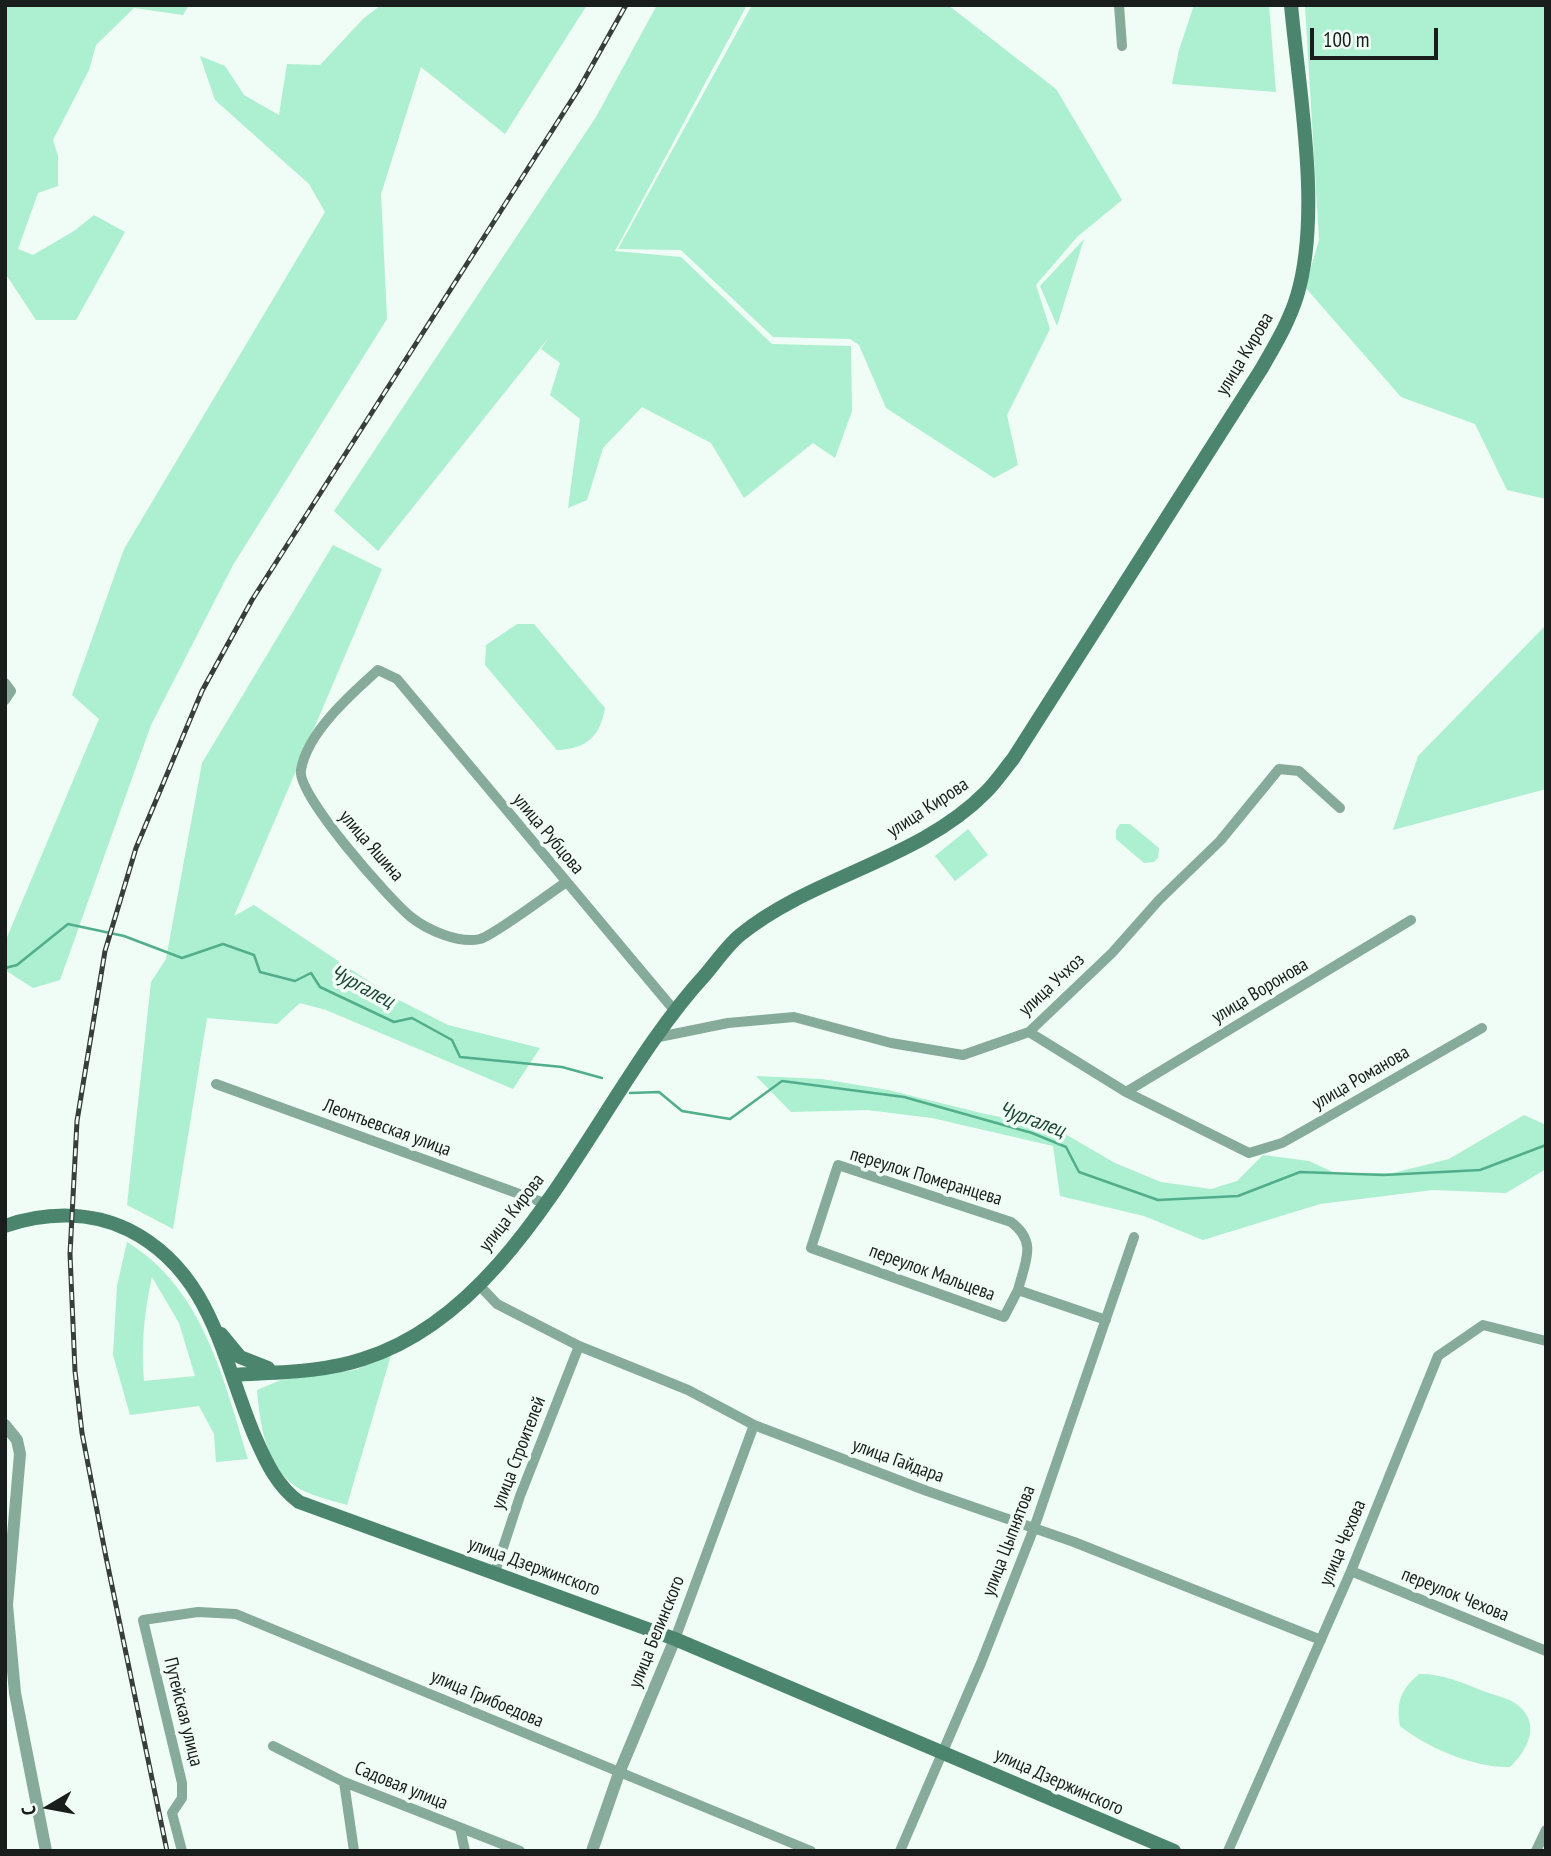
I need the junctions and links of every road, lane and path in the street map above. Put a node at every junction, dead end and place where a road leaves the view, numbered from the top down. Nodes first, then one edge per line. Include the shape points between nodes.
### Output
1 (1119, 5) edge
2 (1291, 5) edge
3 (1122, 46) dead end
4 (397, 679) joint
5 (1340, 808) dead end
6 (565, 883) junction
7 (1411, 920) dead end
8 (674, 1010) junction
9 (1482, 1028) dead end
10 (1029, 1032) junction
11 (654, 1038) junction
12 (216, 1084) dead end
13 (1126, 1092) junction
14 (547, 1203) junction
15 (5, 1226) edge
16 (1133, 1237) dead end
17 (811, 1248) joint
18 (479, 1285) junction
19 (1018, 1290) junction
20 (1106, 1320) junction
21 (214, 1325) junction
22 (1546, 1341) edge
23 (579, 1346) junction
24 (288, 1371) junction
25 (262, 1373) junction
26 (232, 1375) junction
27 (242, 1404) junction
28 (5, 1425) edge
29 (754, 1426) junction
30 (1034, 1528) junction
31 (1351, 1571) junction
32 (495, 1572) junction
33 (143, 1620) joint
34 (675, 1639) junction
35 (1321, 1640) junction
36 (1546, 1651) edge
37 (273, 1746) dead end
38 (943, 1752) junction
39 (619, 1773) junction
40 (344, 1782) junction
41 (460, 1828) junction
42 (1546, 1830) edge
43 (46, 1851) edge
44 (182, 1851) edge
45 (354, 1851) edge
46 (465, 1851) edge
47 (520, 1851) edge
48 (593, 1851) edge
49 (811, 1851) edge
50 (900, 1851) edge
51 (1174, 1851) edge
52 (1228, 1851) edge
53 (1536, 1851) edge

1 - 3 street
2 - 8 main road, улица Кирова via 1309,219 1297,297 1262,368 1051,702 986,792 912,844 795,899 738,937
4 - 6 street, улица Рубцова
4 - 6 street, улица Яшина via 378,670 318,732 300,770 302,788 319,812 410,916 430,930 481,939
5 - 10 street, улица Учхоз via 1299,771 1279,769 1220,841
6 - 8 street, улица Рубцова
7 - 13 street, улица Воронова
8 - 11 main road, улица Кирова
9 - 13 street, улица Романова via 1307,1129 1255,1153 1242,1151
10 - 11 street, улица Учхоз via 963,1055 891,1043 794,1017 728,1023
10 - 13 street
11 - 14 main road, улица Кирова
12 - 14 street, Леонтьевская улица
14 - 18 main road, улица Кирова
15 - 21 main road, улица Дзержинского via 56,1215 88,1217 122,1227 152,1242 179,1266
16 - 20 street, улица Цыпнятова
17 - 19 street, переулок Мальцева via 1004,1317
17 - 19 street, переулок Померанцева via 838,1165 1011,1222 1024,1231 1029,1246
18 - 23 street, улица Гайдара via 496,1304
18 - 24 main road, улица Кирова via 429,1326 384,1352 344,1365
19 - 20 street, переулок Мальцева
20 - 30 street, улица Цыпнятова
21 - 24 main road via 240,1357
21 - 26 main road, улица Дзержинского
22 - 31 street, улица Чехова via 1483,1325 1438,1356
23 - 29 street, улица Гайдара via 688,1390
23 - 32 street, улица Строителей
24 - 25 main road, улица Кирова
25 - 26 main road, улица Кирова
25 - 27 main road via 246,1384
26 - 27 main road, улица Дзержинского
27 - 32 main road, улица Дзержинского via 272,1472 299,1502
28 - 43 street via 17,1440 20,1454 7,1605 13,1681
29 - 30 street, улица Гайдара
29 - 34 street, улица Белинского
30 - 35 street, улица Гайдара
30 - 38 street, улица Цыпнятова
31 - 35 street, улица Чехова
31 - 36 street, переулок Чехова
32 - 34 main road, улица Дзержинского
33 - 39 street, улица Грибоедова via 198,1612 236,1614
33 - 44 street, Путейская улица via 182,1783 182,1798 172,1813
34 - 38 main road, улица Дзержинского
34 - 39 street, улица Белинского
35 - 52 street, улица Чехова
37 - 40 street, Садовая улица
38 - 50 street, улица Цыпнятова
38 - 51 main road, улица Дзержинского
39 - 48 street, улица Белинского
39 - 49 street, улица Грибоедова
40 - 41 street, Садовая улица
40 - 45 street
41 - 46 street
41 - 47 street, Садовая улица
42 - 53 street

